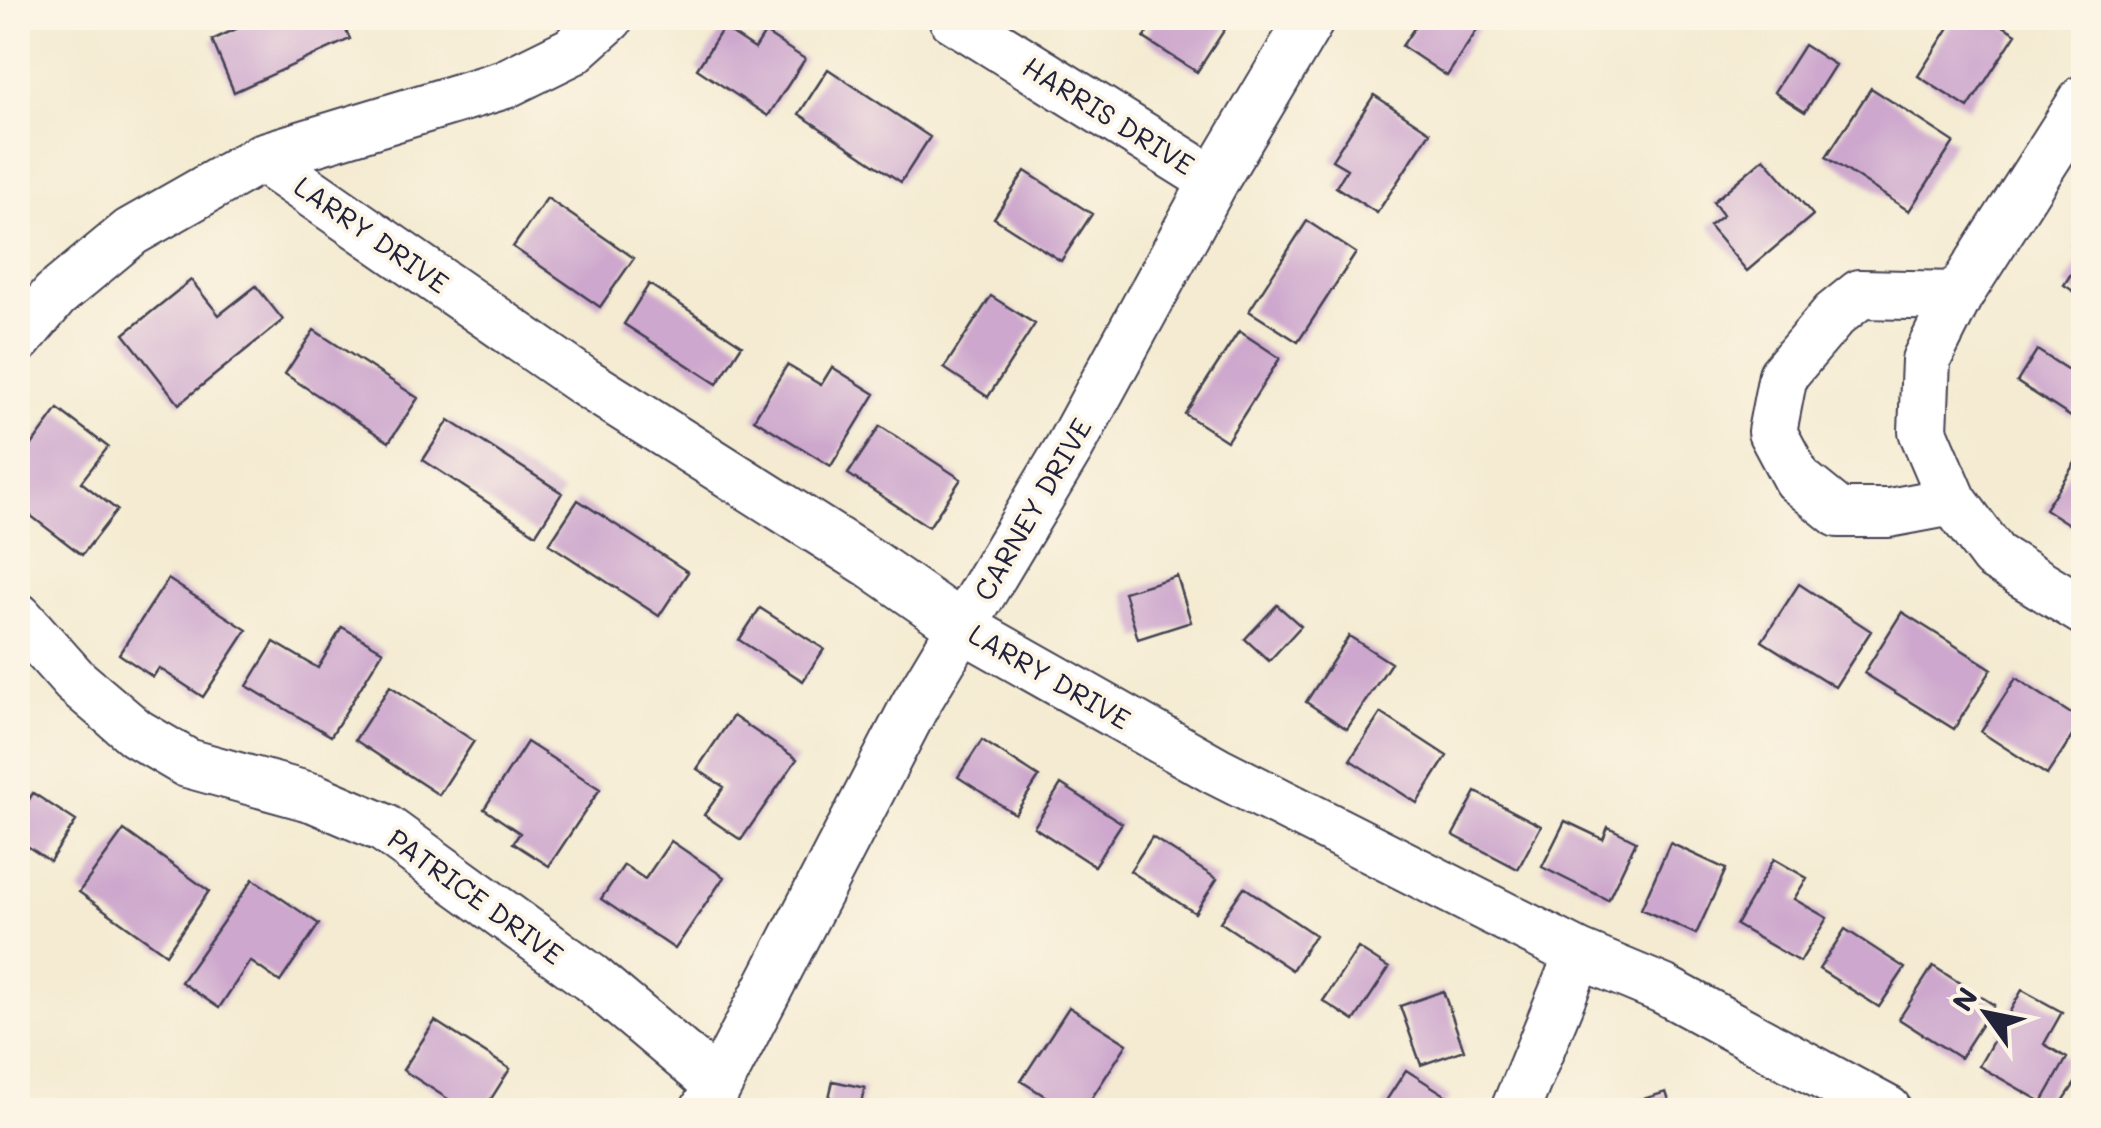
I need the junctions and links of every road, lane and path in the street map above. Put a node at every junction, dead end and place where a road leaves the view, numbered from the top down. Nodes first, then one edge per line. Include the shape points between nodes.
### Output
1 (609, 18) edge
2 (953, 18) edge
3 (1312, 18) edge
4 (2084, 99) edge
5 (262, 158) junction
6 (1214, 181) junction
7 (1958, 296) junction
8 (18, 339) edge
9 (1953, 501) junction
10 (2084, 611) edge
11 (18, 617) edge
12 (962, 627) junction
13 (1579, 954) junction
14 (711, 1097) edge
15 (1515, 1110) edge
16 (1887, 1110) edge

1 - 5 street via 572,51 504,84
2 - 6 street, HARRIS DRIVE
3 - 6 street, CARNEY DRIVE
4 - 7 street
5 - 8 street via 131,232 55,295
5 - 12 street, LARRY DRIVE via 584,381
6 - 12 street, CARNEY DRIVE via 1069,448
7 - 9 street via 1926,360 1923,431
7 - 9 street via 1860,294 1782,375 1772,432 1797,478 1839,513 1889,513
9 - 10 street via 1994,556
11 - 14 street, PATRICE DRIVE via 75,681 136,733 187,763 314,798 384,828 590,978
12 - 13 street, LARRY DRIVE via 1217,771
12 - 14 street, CARNEY DRIVE
13 - 15 street
13 - 16 street, LARRY DRIVE via 1663,988

